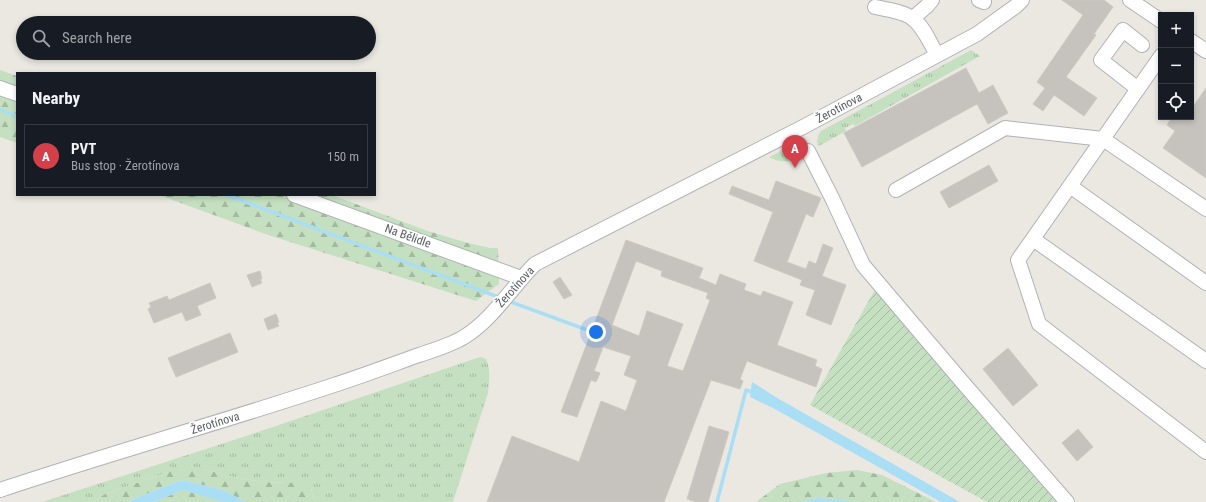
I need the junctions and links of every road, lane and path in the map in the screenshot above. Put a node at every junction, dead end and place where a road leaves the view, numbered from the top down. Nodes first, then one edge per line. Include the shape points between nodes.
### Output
1 (932, 0) edge
2 (1022, 0) edge
3 (1130, 0) edge
4 (875, 8) dead end
5 (913, 18) junction
6 (1158, 19) edge
7 (1194, 43) edge
8 (1142, 45) dead end
9 (1206, 51) edge
10 (937, 55) junction
11 (1158, 60) edge
12 (0, 88) edge
13 (1138, 89) junction
14 (16, 94) edge
15 (1103, 138) junction
16 (808, 151) dead end
17 (1070, 186) junction
18 (896, 190) dead end
19 (297, 196) edge
20 (1206, 209) edge
21 (1033, 239) junction
22 (521, 278) junction
23 (1206, 283) edge
24 (1206, 361) edge
25 (1206, 452) edge
26 (0, 490) edge
27 (1067, 502) edge

1 - 5 street
2 - 10 street, Žerotínova via 977,34
3 - 6 street
4 - 5 street via 890,9
5 - 10 street
7 - 9 street
8 - 13 street via 1123,30 1101,60
10 - 22 street, Žerotínova via 803,127 535,264
11 - 13 street
12 - 14 street
13 - 15 street
15 - 17 street
15 - 18 street via 1006,128
15 - 20 street
16 - 27 street via 863,265
17 - 21 street
17 - 23 street
19 - 22 street, Na Bělidle
21 - 24 street
21 - 25 street via 1018,260 1039,324
22 - 26 street, Žerotínova via 483,323 463,338 442,347 283,402

